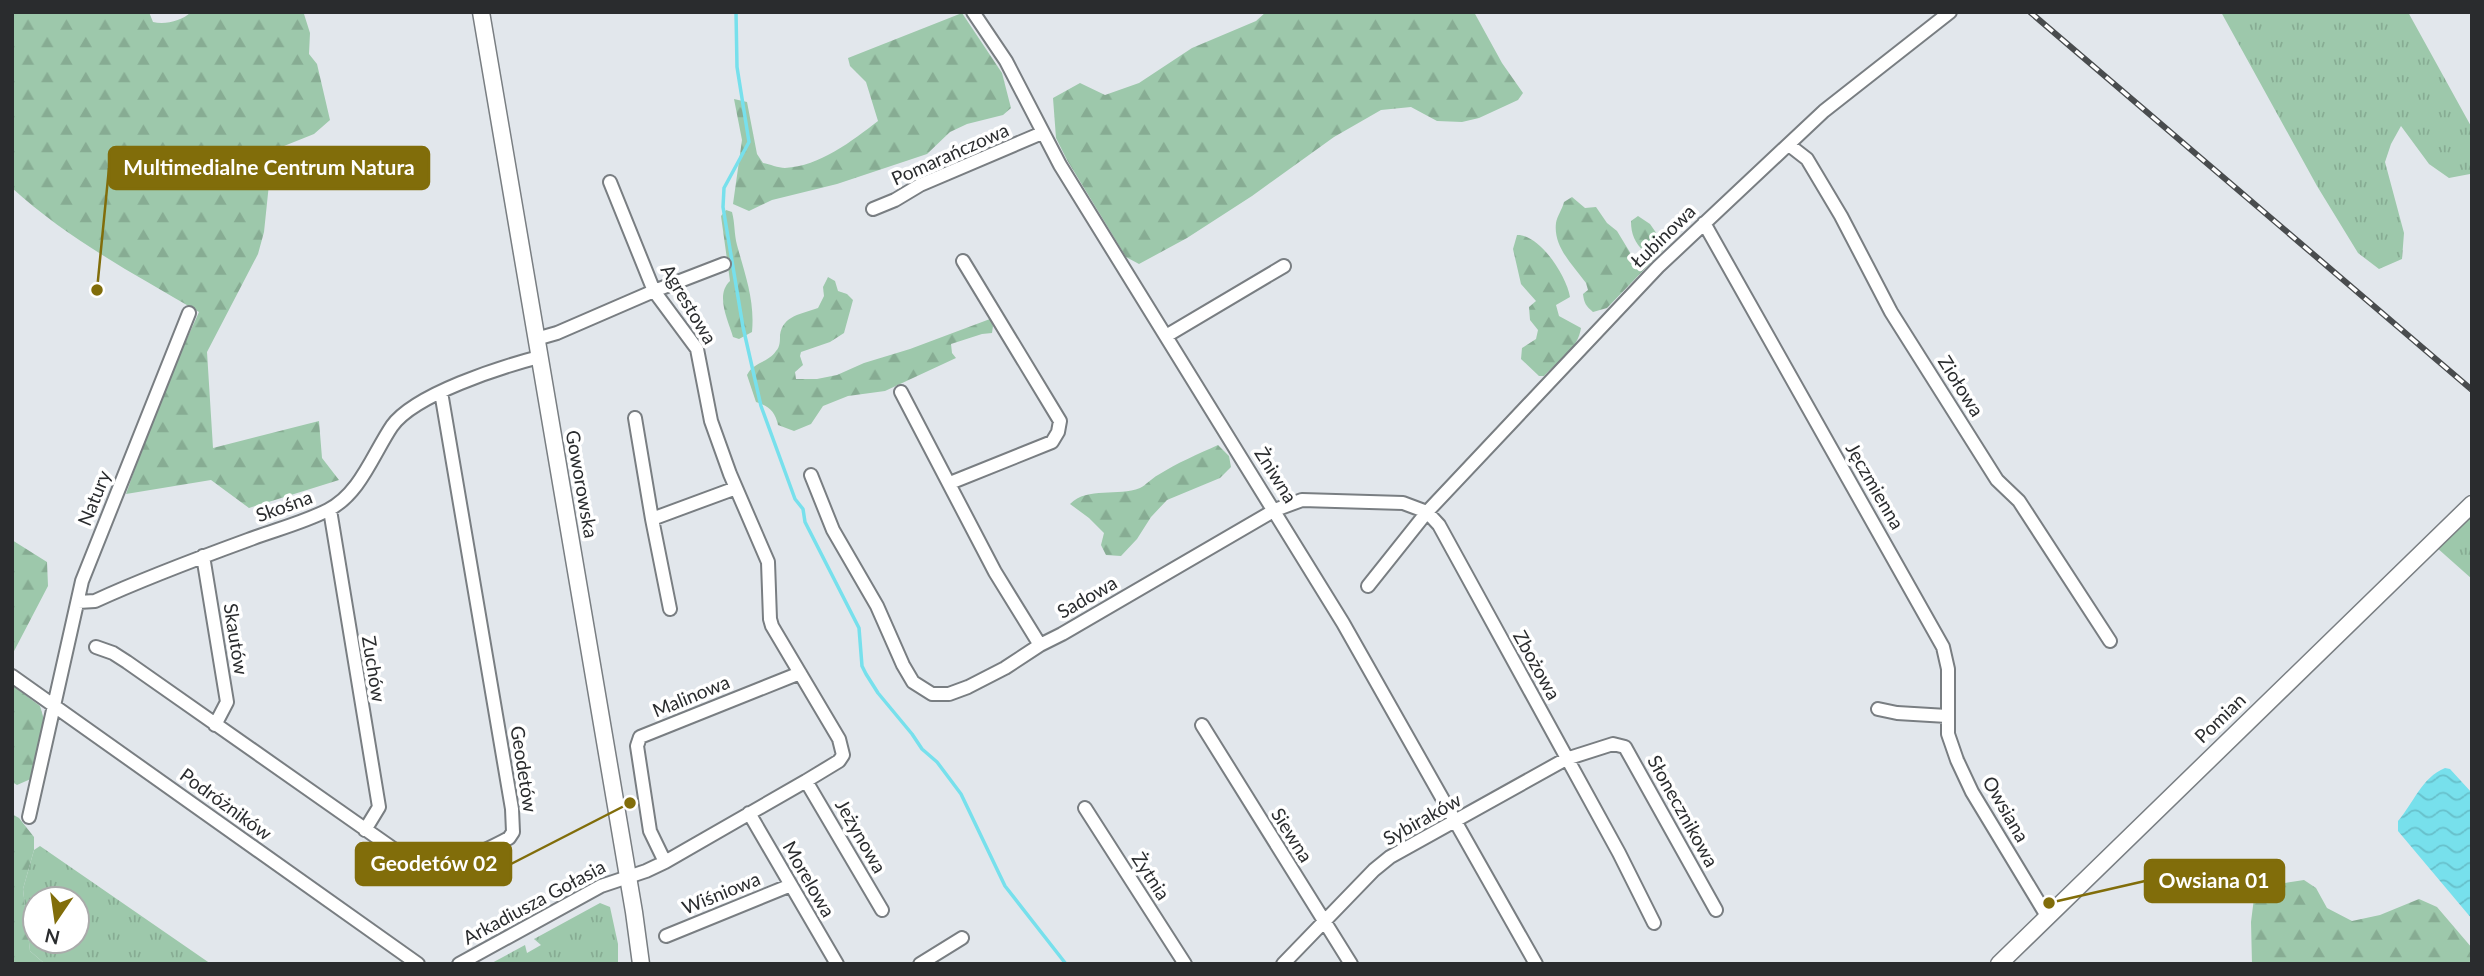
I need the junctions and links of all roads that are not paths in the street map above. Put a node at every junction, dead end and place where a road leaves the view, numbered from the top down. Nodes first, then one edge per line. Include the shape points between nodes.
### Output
1 (481, 12) edge
2 (973, 12) edge
3 (1950, 12) edge
4 (1042, 133) junction
5 (1789, 145) junction
6 (610, 182) dead end
7 (873, 208) dead end
8 (1704, 223) junction
9 (963, 261) dead end
10 (724, 264) dead end
11 (1284, 266) dead end
12 (654, 291) junction
13 (190, 313) dead end
14 (1166, 336) junction
15 (536, 339) junction
16 (539, 357) junction
17 (441, 392) junction
18 (901, 392) dead end
19 (635, 418) dead end
20 (811, 475) dead end
21 (950, 482) junction
22 (736, 488) junction
23 (2472, 504) edge
24 (330, 510) junction
25 (1275, 510) junction
26 (1427, 512) junction
27 (652, 519) junction
28 (203, 556) junction
29 (1368, 586) dead end
30 (78, 602) junction
31 (670, 609) dead end
32 (2110, 641) dead end
33 (1040, 645) junction
34 (96, 647) dead end
35 (800, 673) junction
36 (12, 676) edge
37 (56, 706) junction
38 (1878, 709) dead end
39 (1947, 716) junction
40 (215, 724) junction
41 (1202, 725) dead end
42 (1566, 759) junction
43 (806, 781) junction
44 (1085, 808) dead end
45 (749, 813) junction
46 (29, 817) dead end
47 (1456, 821) junction
48 (365, 830) junction
49 (665, 862) junction
50 (628, 877) junction
51 (790, 886) junction
52 (883, 910) dead end
53 (1716, 910) dead end
54 (2047, 916) junction
55 (1324, 923) junction
56 (1654, 923) dead end
57 (666, 936) dead end
58 (962, 938) dead end
59 (418, 964) edge
60 (459, 964) edge
61 (641, 964) edge
62 (837, 964) edge
63 (920, 964) edge
64 (1185, 964) edge
65 (1283, 964) edge
66 (1351, 964) edge
67 (1536, 964) edge
68 (1999, 964) edge

1 - 15 street, Goworowska
2 - 4 street, Żniwna via 1006,61
3 - 5 street, Łubinowa via 1824,111
4 - 7 street, Pomarańczowa
4 - 14 street, Żniwna
5 - 8 street, Łubinowa
5 - 32 street, Ziołowa via 1807,159 1891,312 1997,480 2019,500
6 - 12 street, Agrestowa
8 - 26 street, Łubinowa
8 - 39 street, Jęczmienna via 1943,647 1948,669
9 - 21 street via 1060,421 1052,442
10 - 12 street
11 - 14 street
12 - 15 street
12 - 22 street, Agrestowa via 697,349 711,421
13 - 30 street, Natury via 91,555
14 - 25 street, Żniwna
15 - 16 street, Goworowska
16 - 17 street, Skośna
16 - 50 street, Goworowska
17 - 24 street, Skośna via 393,425 353,489
17 - 48 street, Geodetów via 513,832 495,845 434,865 412,862
18 - 21 street
19 - 27 street
20 - 33 street, Sadowa via 833,530 913,681 932,694 949,694 1005,668
21 - 33 street via 995,572
22 - 27 street
22 - 35 street, Agrestowa via 768,562 771,622
23 - 54 street, Pomian
24 - 28 street, Skośna
24 - 48 street, Zuchów via 379,807
25 - 26 street, Sadowa via 1302,500 1402,503
25 - 33 street, Sadowa
25 - 47 street, Żniwna
26 - 29 street
26 - 42 street, Zbożowa via 1439,526
27 - 31 street
28 - 30 street, Skośna via 95,601
28 - 40 street, Skautów via 227,702
30 - 37 street, Natury
34 - 40 street, Geodetów via 113,653
35 - 43 street, Agrestowa via 843,751 839,761
35 - 49 street, Malinowa via 640,737 637,746 650,831
36 - 37 street, Podróżników
37 - 46 street, Natury
37 - 59 street, Podróżników
38 - 39 street
39 - 54 street, Owsiana via 1948,734 1972,792
40 - 48 street, Geodetów
41 - 55 street, Siewna
42 - 47 street, Sybiraków
42 - 53 street, Słonecznikowa via 1613,744 1625,747
42 - 56 street, Zbożowa
43 - 45 street
43 - 52 street, Jeżynowa
44 - 64 street, Żytnia
45 - 49 street
45 - 51 street, Morelowa
47 - 55 street, Sybiraków via 1390,857
47 - 67 street, Żniwna
49 - 50 street
50 - 60 street, Arkadiusza Gołasia via 601,886
50 - 61 street, Goworowska
51 - 57 street, Wiśniowa
51 - 62 street, Morelowa
54 - 68 street, Pomian
55 - 65 street, Sybiraków
55 - 66 street, Siewna
58 - 63 street

